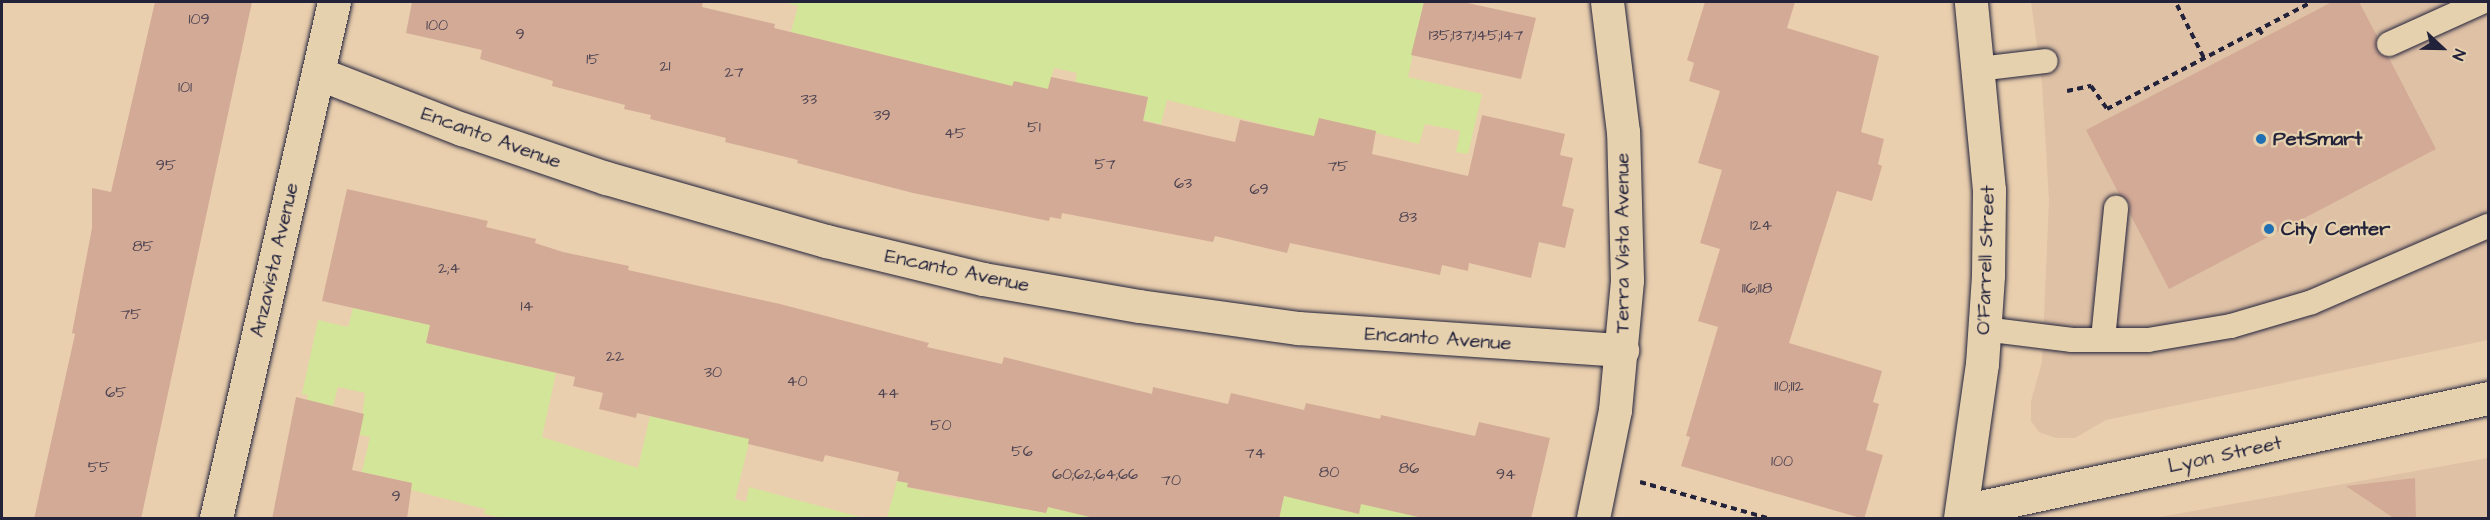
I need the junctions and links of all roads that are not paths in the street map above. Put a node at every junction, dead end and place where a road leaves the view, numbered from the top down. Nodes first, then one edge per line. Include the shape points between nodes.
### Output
1 (334, 2) edge
2 (1607, 2) edge
3 (1971, 2) edge
4 (2482, 2) edge
5 (2389, 44) dead end
6 (2039, 62) road end
7 (1979, 69) junction
8 (318, 73) junction
9 (2116, 208) dead end
10 (2488, 226) edge
11 (1984, 329) junction
12 (2103, 339) junction
13 (1622, 350) junction
14 (2488, 398) edge
15 (1961, 515) edge
16 (216, 519) edge
17 (1593, 519) edge

1 - 8 street, Anzavista Avenue
2 - 13 street, Terra Vista Avenue via 1623,132 1627,205
3 - 7 street, O'Farrell Street
4 - 5 lane
6 - 7 lane
7 - 11 street, O'Farrell Street via 1989,190
8 - 13 street, Encanto Avenue via 462,129 606,178 826,241 983,279 1298,328
8 - 16 street, Anzavista Avenue
9 - 12 lane
10 - 12 lane via 2312,302 2231,326 2148,340
11 - 12 lane via 2072,340
11 - 15 street, O'Farrell Street
13 - 17 street, Terra Vista Avenue via 1605,472
14 - 15 street, Lyon Street

